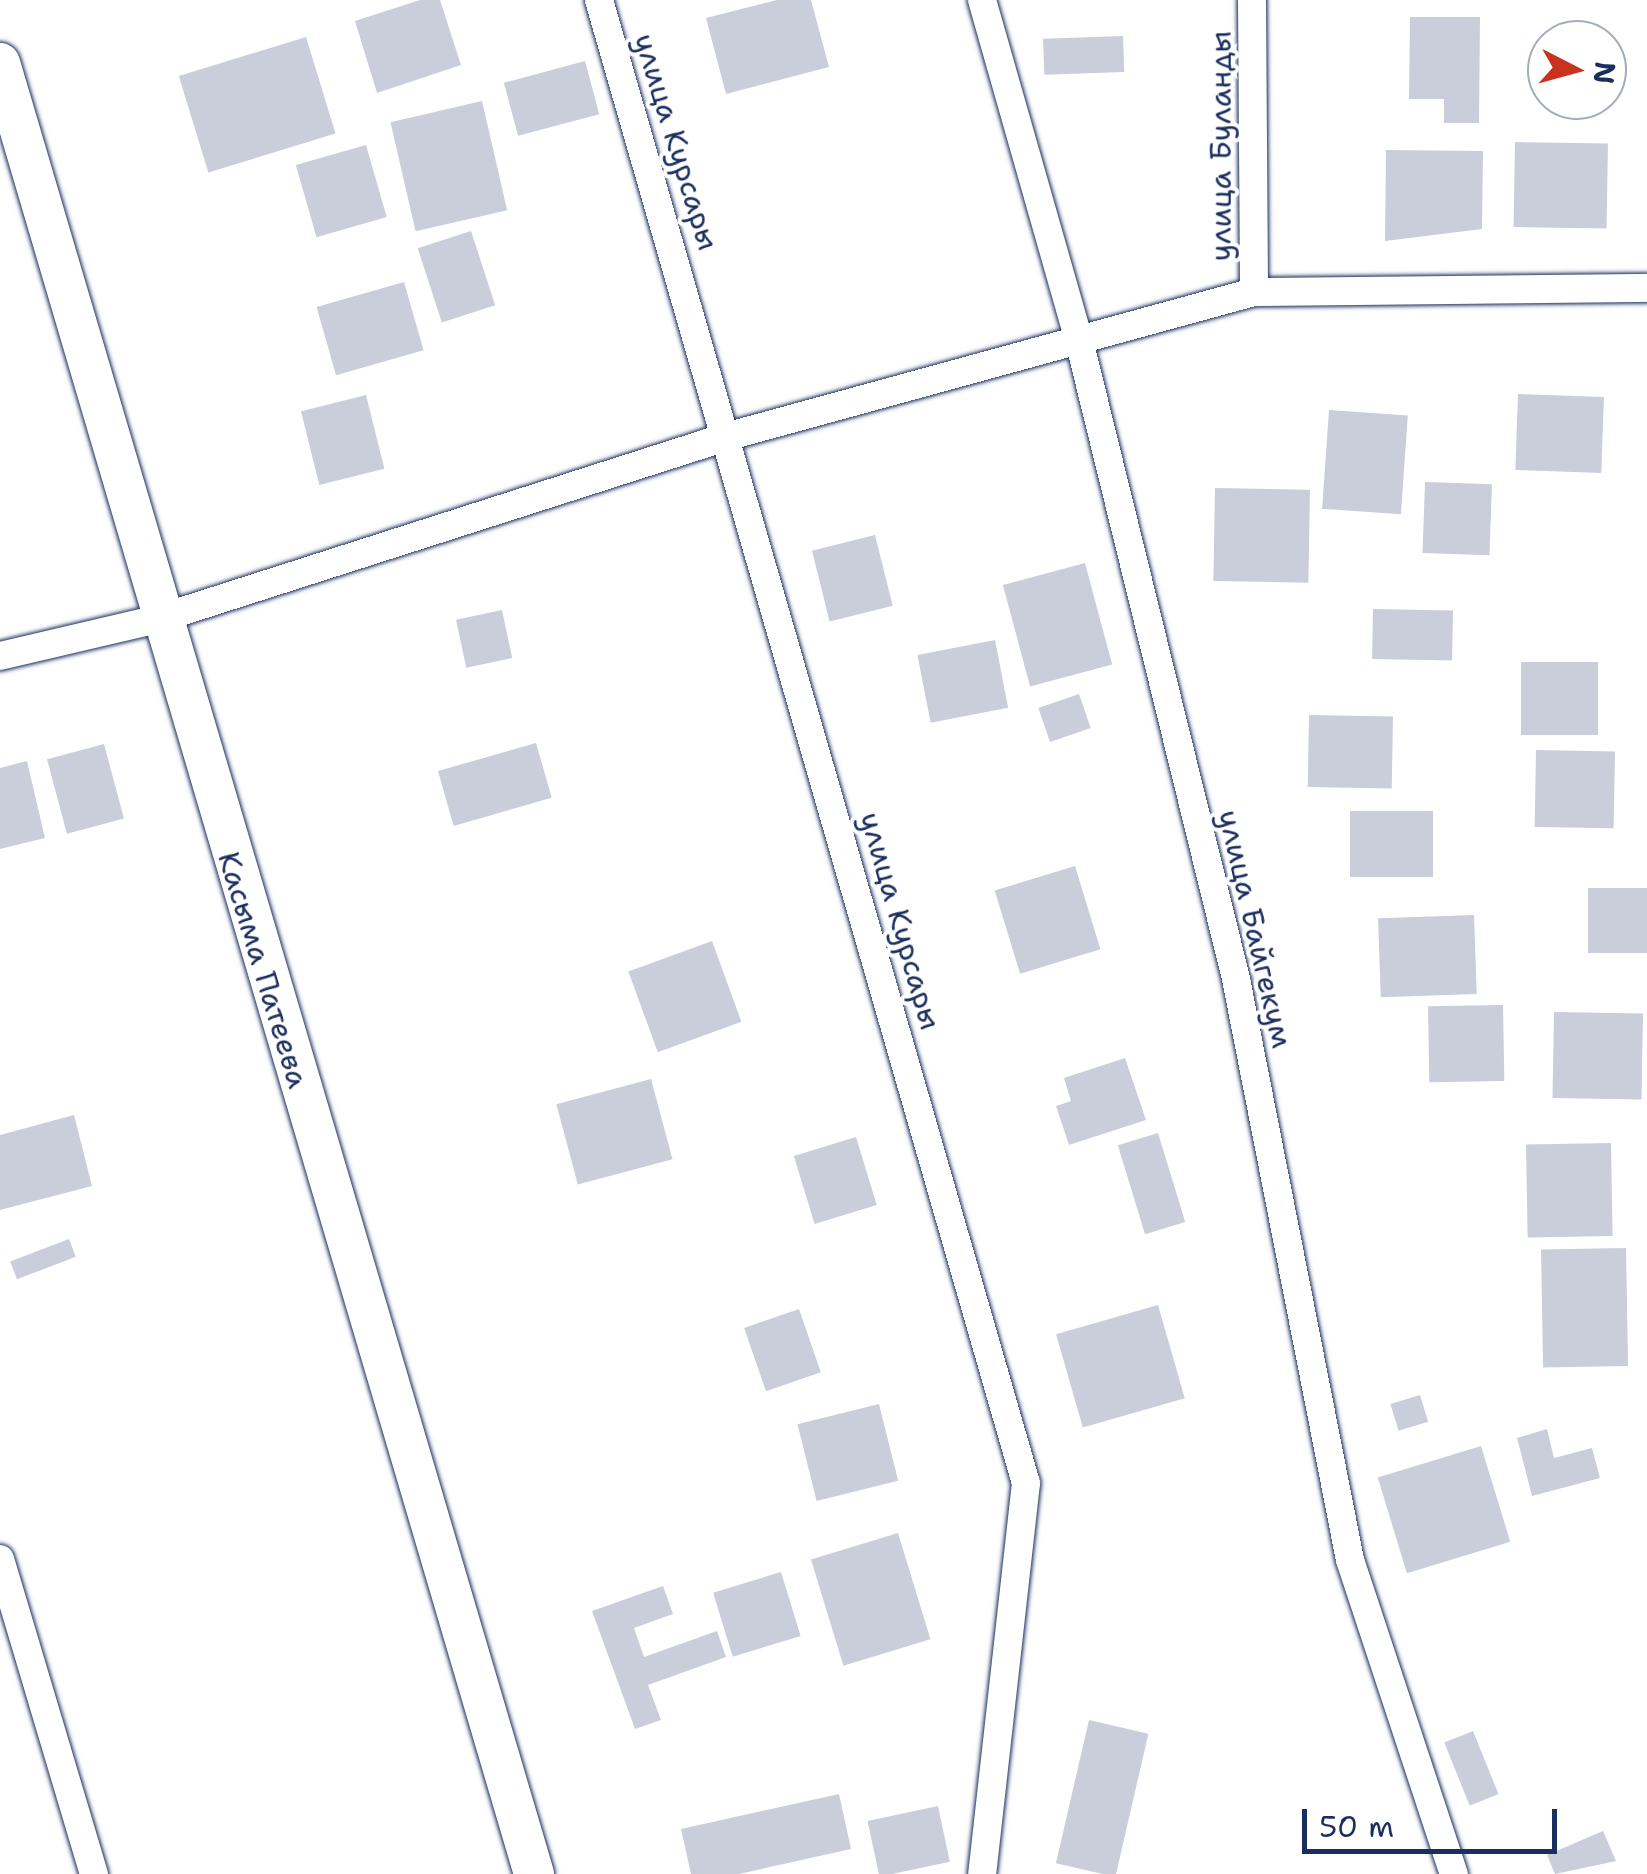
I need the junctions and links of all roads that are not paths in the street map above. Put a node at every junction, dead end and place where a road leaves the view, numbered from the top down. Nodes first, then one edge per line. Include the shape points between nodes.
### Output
1 (600, 0) edge
2 (982, 0) edge
3 (1252, 0) edge
4 (0, 63) edge
5 (1647, 288) edge
6 (1254, 292) junction
7 (1078, 336) junction
8 (728, 436) junction
9 (158, 618) junction
10 (0, 656) edge
11 (0, 1560) edge
12 (94, 1874) edge
13 (534, 1874) edge
14 (982, 1874) edge
15 (1454, 1874) edge

1 - 8 street, улица Курсары
2 - 7 street, улица Байгекум
3 - 6 street, улица Буланды
4 - 9 main road, Касыма Патеева
5 - 6 street
6 - 7 street
7 - 8 street
7 - 15 street, улица Байгекум via 1236,979 1350,1560
8 - 9 street
8 - 14 street, улица Курсары via 1026,1483
9 - 10 street
9 - 13 main road, Касыма Патеева
11 - 12 street

